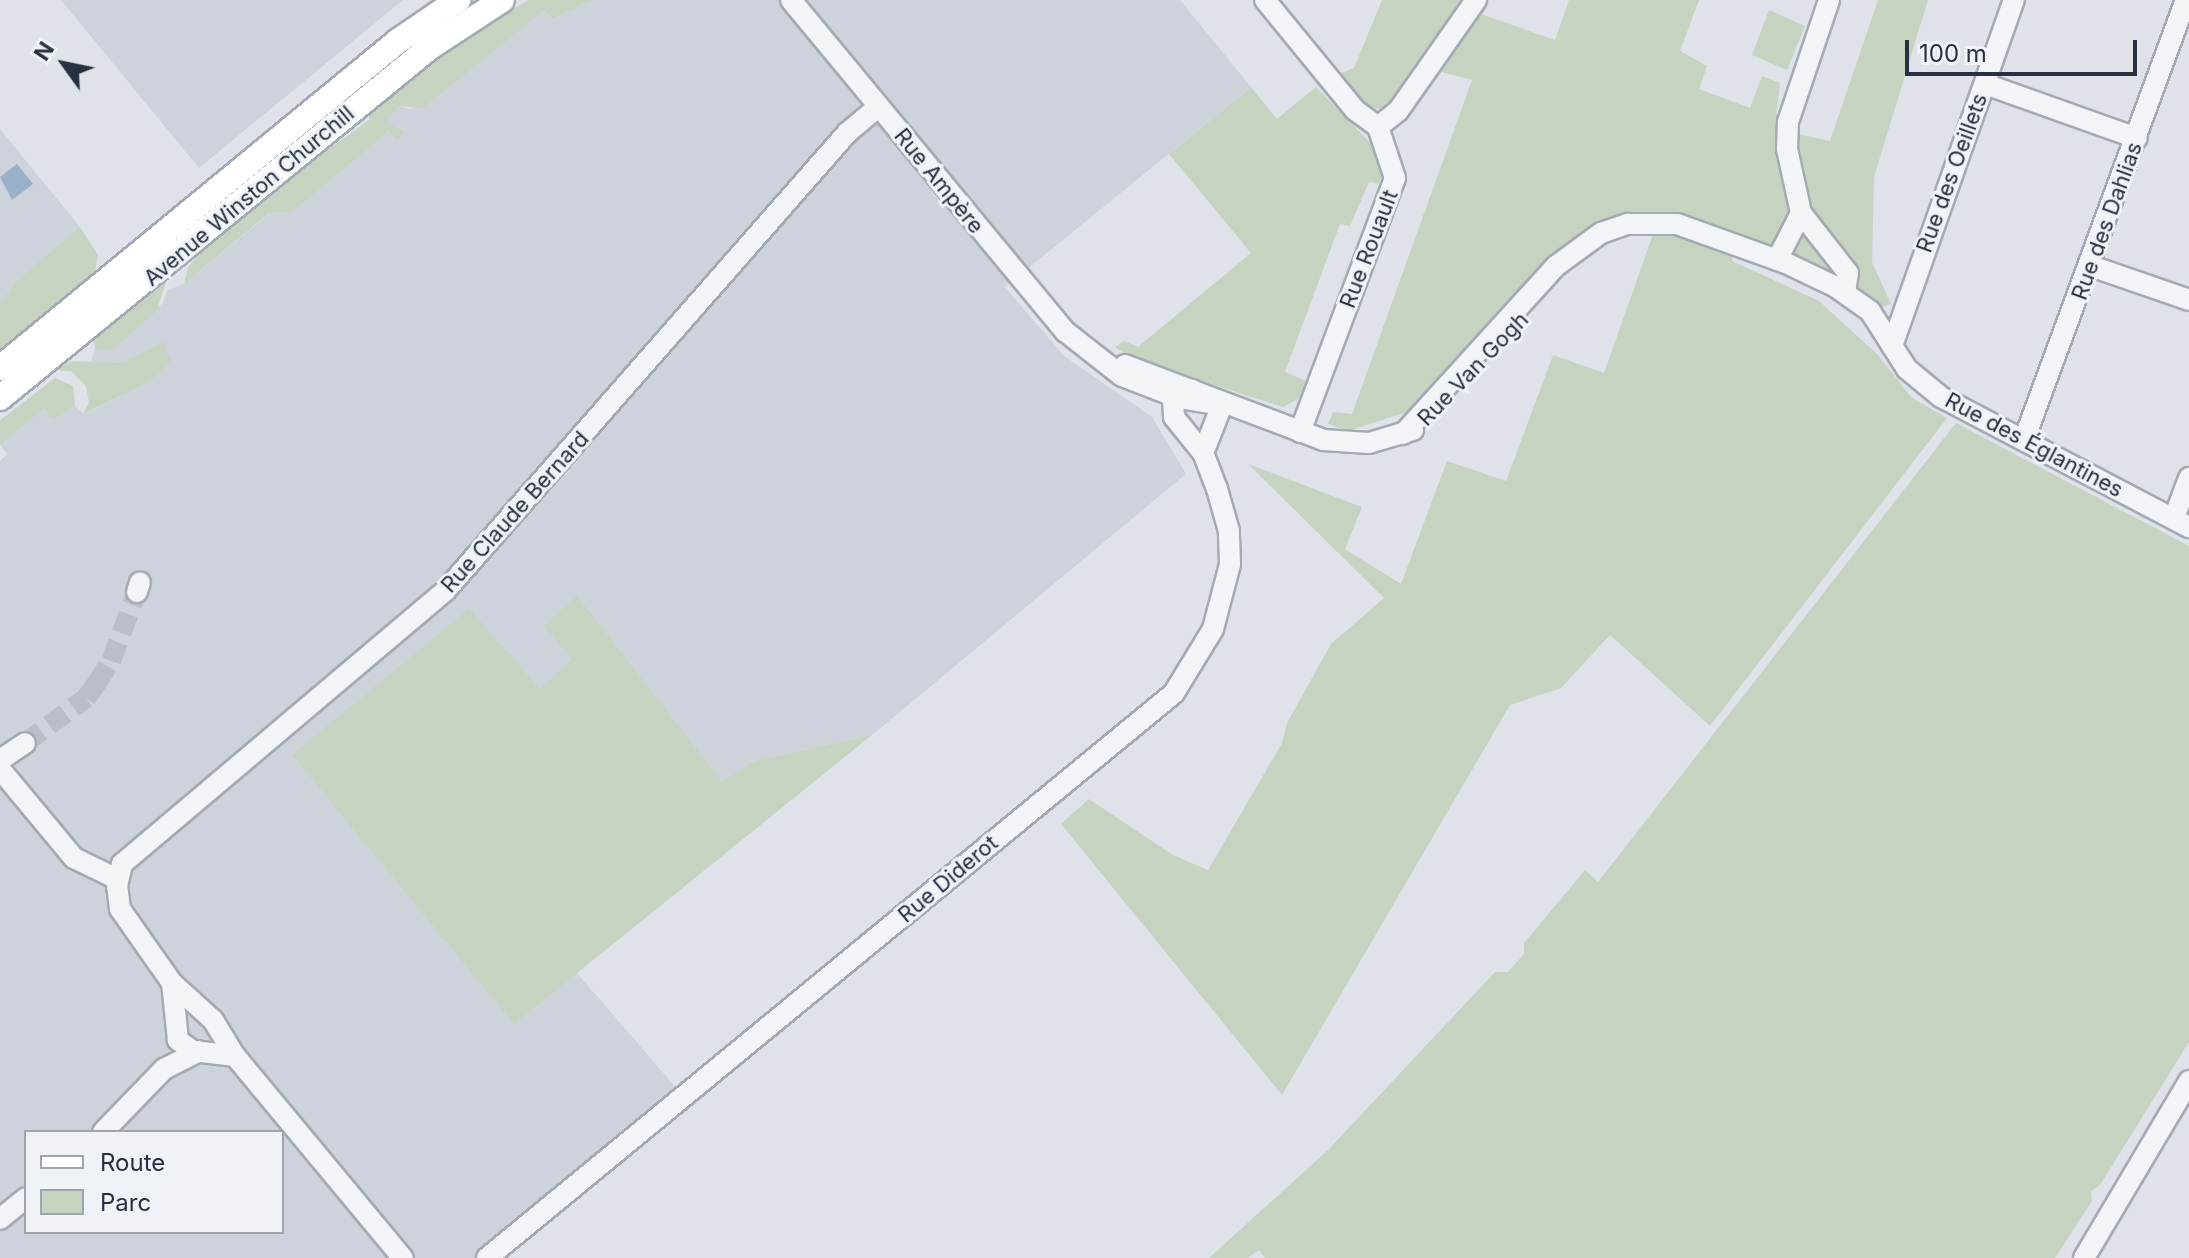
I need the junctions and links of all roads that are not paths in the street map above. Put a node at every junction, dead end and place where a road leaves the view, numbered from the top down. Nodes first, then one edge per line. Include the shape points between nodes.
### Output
1 (458, 0) edge
2 (502, 0) edge
3 (791, 0) edge
4 (1265, 0) edge
5 (1476, 0) edge
6 (1829, 0) edge
7 (2014, 0) edge
8 (2186, 0) edge
9 (1985, 84) junction
10 (878, 107) junction
11 (1378, 127) junction
12 (2137, 138) junction
13 (1801, 213) junction
14 (1777, 260) junction
15 (2091, 266) junction
16 (1845, 293) junction
17 (2189, 300) edge
18 (1892, 346) junction
19 (0, 368) edge
20 (1182, 393) junction
21 (0, 398) edge
22 (1222, 405) junction
23 (1300, 432) junction
24 (1403, 434) joint
25 (2024, 440) junction
26 (1203, 453) junction
27 (2189, 478) edge
28 (2181, 522) edge
29 (25, 743) tunnel mouth
30 (0, 760) edge
31 (0, 769) edge
32 (117, 879) junction
33 (172, 983) junction
34 (212, 1020) junction
35 (177, 1029) junction
36 (202, 1050) junction
37 (235, 1056) junction
38 (164, 1069) junction
39 (2189, 1082) edge
40 (105, 1130) edge
41 (24, 1200) edge
42 (0, 1219) edge
43 (403, 1258) edge
44 (487, 1258) edge
45 (2084, 1258) edge

1 - 19 main road, Avenue Winston Churchill via 398,41
2 - 21 main road, Avenue Winston Churchill via 435,43
3 - 10 street, Rue Ampère
4 - 11 street via 1355,110
5 - 11 street via 1398,111
6 - 13 street via 1788,122 1787,149
7 - 9 street, Rue des Oeillets
8 - 12 street, Rue des Dahlias
9 - 12 street
9 - 18 street, Rue des Oeillets
10 - 20 street, Rue Ampère via 1027,287 1095,355
10 - 32 street, Rue Claude Bernard via 844,137 461,575 134,850
11 - 23 street, Rue Rouault via 1395,178
12 - 15 street, Rue des Dahlias
13 - 14 street
13 - 16 street via 1848,273
14 - 16 street, Rue Van Gogh
14 - 24 street, Rue Van Gogh via 1687,227 1650,221 1601,233 1556,266
15 - 17 street
15 - 25 street, Rue des Dahlias
16 - 18 street, Rue Van Gogh via 1870,311
18 - 25 street, Rue des Églantines via 1933,392
20 - 22 street, Rue Ampère
20 - 26 street, Rue Diderot via 1174,417
22 - 23 street, Rue Ampère
22 - 26 street
23 - 24 street, Rue Ampère via 1346,444
25 - 28 street, Rue des Églantines
26 - 44 street, Rue Diderot via 1229,531 1230,564 1213,629 1174,693
27 - 28 street
29 - 30 street
31 - 32 street via 74,858
32 - 33 street via 124,917
33 - 34 street
33 - 35 street
34 - 35 street via 188,1012
34 - 36 street via 213,1042
34 - 37 street
35 - 36 street via 182,1045
35 - 38 street
36 - 37 street
36 - 38 street
37 - 43 street
38 - 40 street
39 - 45 street
41 - 42 street

